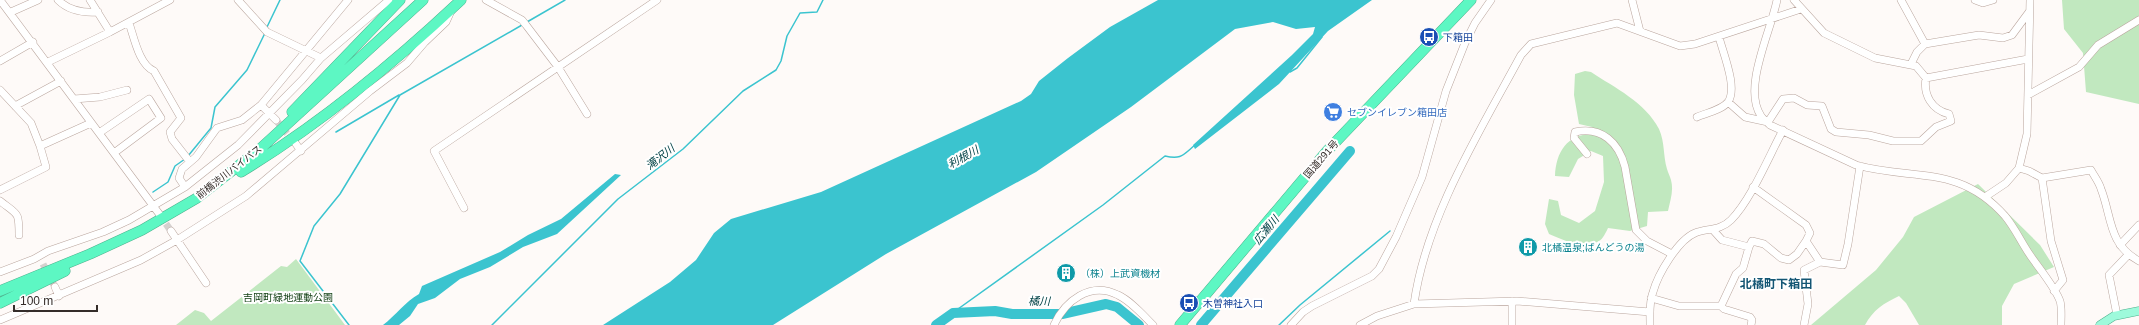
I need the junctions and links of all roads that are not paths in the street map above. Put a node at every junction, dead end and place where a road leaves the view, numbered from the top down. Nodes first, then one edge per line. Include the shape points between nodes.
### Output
1 (0, 0) edge
2 (38, 0) edge
3 (58, 0) edge
4 (90, 0) edge
5 (170, 0) edge
6 (238, 0) edge
7 (348, 0) edge
8 (389, 0) edge
9 (400, 0) edge
10 (423, 0) edge
11 (461, 0) edge
12 (486, 0) edge
13 (657, 0) edge
14 (1471, 0) edge
15 (1491, 0) edge
16 (1632, 0) edge
17 (1777, 0) edge
18 (1794, 0) edge
19 (1901, 0) edge
20 (1976, 0) edge
21 (1993, 0) edge
22 (2030, 0) edge
23 (452, 9) junction
24 (1801, 10) junction
25 (11, 12) junction
26 (98, 12) junction
27 (2030, 12) junction
28 (1774, 19) junction
29 (2139, 20) edge
30 (129, 23) junction
31 (1640, 31) junction
32 (110, 32) junction
33 (1719, 37) junction
34 (33, 42) junction
35 (1925, 44) junction
36 (307, 49) junction
37 (321, 58) junction
38 (2028, 59) junction
39 (0, 61) edge
40 (48, 62) junction
41 (1911, 64) junction
42 (558, 67) junction
43 (1926, 78) junction
44 (61, 81) junction
45 (0, 90) edge
46 (127, 90) dead end
47 (2028, 96) junction
48 (74, 99) junction
49 (1728, 102) junction
50 (261, 105) junction
51 (15, 106) junction
52 (270, 113) junction
53 (587, 114) dead end
54 (1697, 117) dead end
55 (276, 120) tunnel mouth
56 (1768, 122) junction
57 (91, 123) junction
58 (1783, 130) junction
59 (99, 133) junction
60 (296, 144) tunnel mouth
61 (40, 146) junction
62 (261, 148) junction
63 (301, 151) junction
64 (114, 153) junction
65 (1587, 154) dead end
66 (187, 158) junction
67 (1860, 166) junction
68 (2019, 168) junction
69 (2042, 178) junction
70 (184, 187) junction
71 (1753, 187) junction
72 (0, 190) edge
73 (197, 198) junction
74 (1985, 198) junction
75 (0, 202) edge
76 (153, 206) junction
77 (464, 208) dead end
78 (160, 215) tunnel mouth
79 (2139, 225) edge
80 (142, 230) junction
81 (1713, 230) junction
82 (171, 231) tunnel mouth
83 (19, 235) dead end
84 (177, 240) junction
85 (1806, 242) junction
86 (2120, 245) junction
87 (1749, 247) junction
88 (90, 254) junction
89 (1672, 254) junction
90 (2128, 255) junction
91 (39, 256) junction
92 (2139, 261) edge
93 (1820, 262) junction
94 (43, 264) tunnel mouth
95 (0, 272) edge
96 (206, 283) dead end
97 (0, 286) edge
98 (55, 287) tunnel mouth
99 (0, 291) edge
100 (2054, 291) junction
101 (59, 296) junction
102 (1651, 298) junction
103 (1512, 301) junction
104 (0, 302) edge
105 (1414, 304) junction
106 (1721, 306) junction
107 (2139, 311) edge
108 (1650, 312) junction
109 (2117, 315) junction
110 (0, 320) edge
111 (1054, 323) edge
112 (1153, 325) edge
113 (1180, 325) edge
114 (1291, 325) edge
115 (1360, 325) edge
116 (1512, 325) edge
117 (1650, 325) edge
118 (1751, 325) edge
119 (1804, 325) edge
120 (2061, 325) edge
121 (2100, 325) edge

1 - 25 street
2 - 25 street
3 - 26 street via 64,6 84,13
4 - 26 street
5 - 30 street
6 - 36 street via 267,32
7 - 36 street
8 - 37 street
9 - 62 highway via 308,94
10 - 62 highway, 前橋渋川バイパス
11 - 23 highway
12 - 42 street via 522,20
13 - 42 street
14 - 113 highway, 国道291号 via 1327,152
15 - 114 street via 1465,42 1446,91 1422,177 1379,270 1312,306
16 - 31 street
17 - 28 street
18 - 24 street
19 - 35 street
20 - 21 street via 1983,3
22 - 27 street
23 - 63 street via 446,22 407,63 370,91
23 - 73 highway via 323,115 267,156
24 - 28 street
24 - 41 street via 1814,20 1824,33 1876,58
25 - 34 street
26 - 32 street
27 - 35 street via 2012,35 2003,38 1979,35
27 - 38 street
28 - 33 street
28 - 56 street via 1754,86 1756,104 1761,116
29 - 47 street via 2098,45 2079,67
30 - 32 street
30 - 66 street via 142,56 149,69 154,71 180,118 170,132 172,140
31 - 33 street via 1680,46
31 - 105 street via 1617,23 1531,44 1525,49 1450,189 1421,270
32 - 40 street
33 - 49 street via 1732,87
34 - 39 street
34 - 40 street
35 - 41 street via 1916,52
36 - 37 street
36 - 50 street
37 - 52 street
38 - 43 street
38 - 47 street
40 - 44 street
41 - 43 street
42 - 53 street
42 - 77 street via 434,151
43 - 56 street via 1926,97 1934,106 1949,114 1951,121 1936,127 1921,141 1893,141 1869,135 1836,132 1831,128 1822,106 1807,105 1794,98 1783,99
44 - 48 street
44 - 51 street
45 - 51 street
46 - 48 street via 100,97
47 - 68 street via 2027,134
48 - 57 street
49 - 54 street
49 - 56 street via 1745,117
50 - 52 street
50 - 66 street via 242,120 217,128
51 - 61 street via 31,124
52 - 55 street
52 - 70 street via 238,145
56 - 58 street
57 - 59 street
57 - 61 street
58 - 67 street
58 - 71 street
59 - 64 street
59 - 64 street via 149,99 162,118
60 - 63 street
61 - 72 street via 46,167
62 - 73 highway, 前橋渋川バイパス
63 - 84 street via 246,196
64 - 76 street
65 - 89 street via 1574,138 1575,132 1589,131 1602,134 1614,142 1623,157 1636,230 1647,241
66 - 70 street via 179,178
67 - 74 street via 1944,178 1958,182
67 - 93 street via 1843,265
68 - 69 street
68 - 74 street via 2006,183
69 - 86 street via 2091,170 2101,189 2111,226
69 - 100 street via 2051,241 2063,280
70 - 76 street
71 - 81 street via 1734,216 1722,227
71 - 85 street via 1806,225 1810,233
73 - 80 highway, 前橋渋川バイパス
74 - 100 street via 2014,228
75 - 83 street via 17,213
76 - 78 street
76 - 91 street via 103,232
79 - 86 street
80 - 88 highway, 前橋渋川バイパス
80 - 104 highway via 92,258
81 - 87 street via 1722,240
81 - 89 street via 1694,233
82 - 84 street
84 - 96 street
84 - 101 street via 108,276
85 - 87 street via 1789,260 1781,258 1764,244 1752,241
85 - 93 street
86 - 90 street
87 - 106 street via 1743,268 1736,274
88 - 97 highway
88 - 99 highway, 前橋渋川バイパス
89 - 102 street
90 - 92 street
90 - 109 street via 2109,275
91 - 94 street
91 - 95 street
93 - 119 street via 1804,270 1808,304
98 - 101 street
100 - 120 street via 2060,301
101 - 110 street
102 - 106 street via 1679,306
102 - 108 street
103 - 105 street
103 - 108 street
103 - 116 street
105 - 115 street via 1377,316
106 - 118 street via 1750,316
107 - 109 main road
108 - 117 street
109 - 121 main road
111 - 112 street via 1063,308 1081,295 1108,292 1119,295

